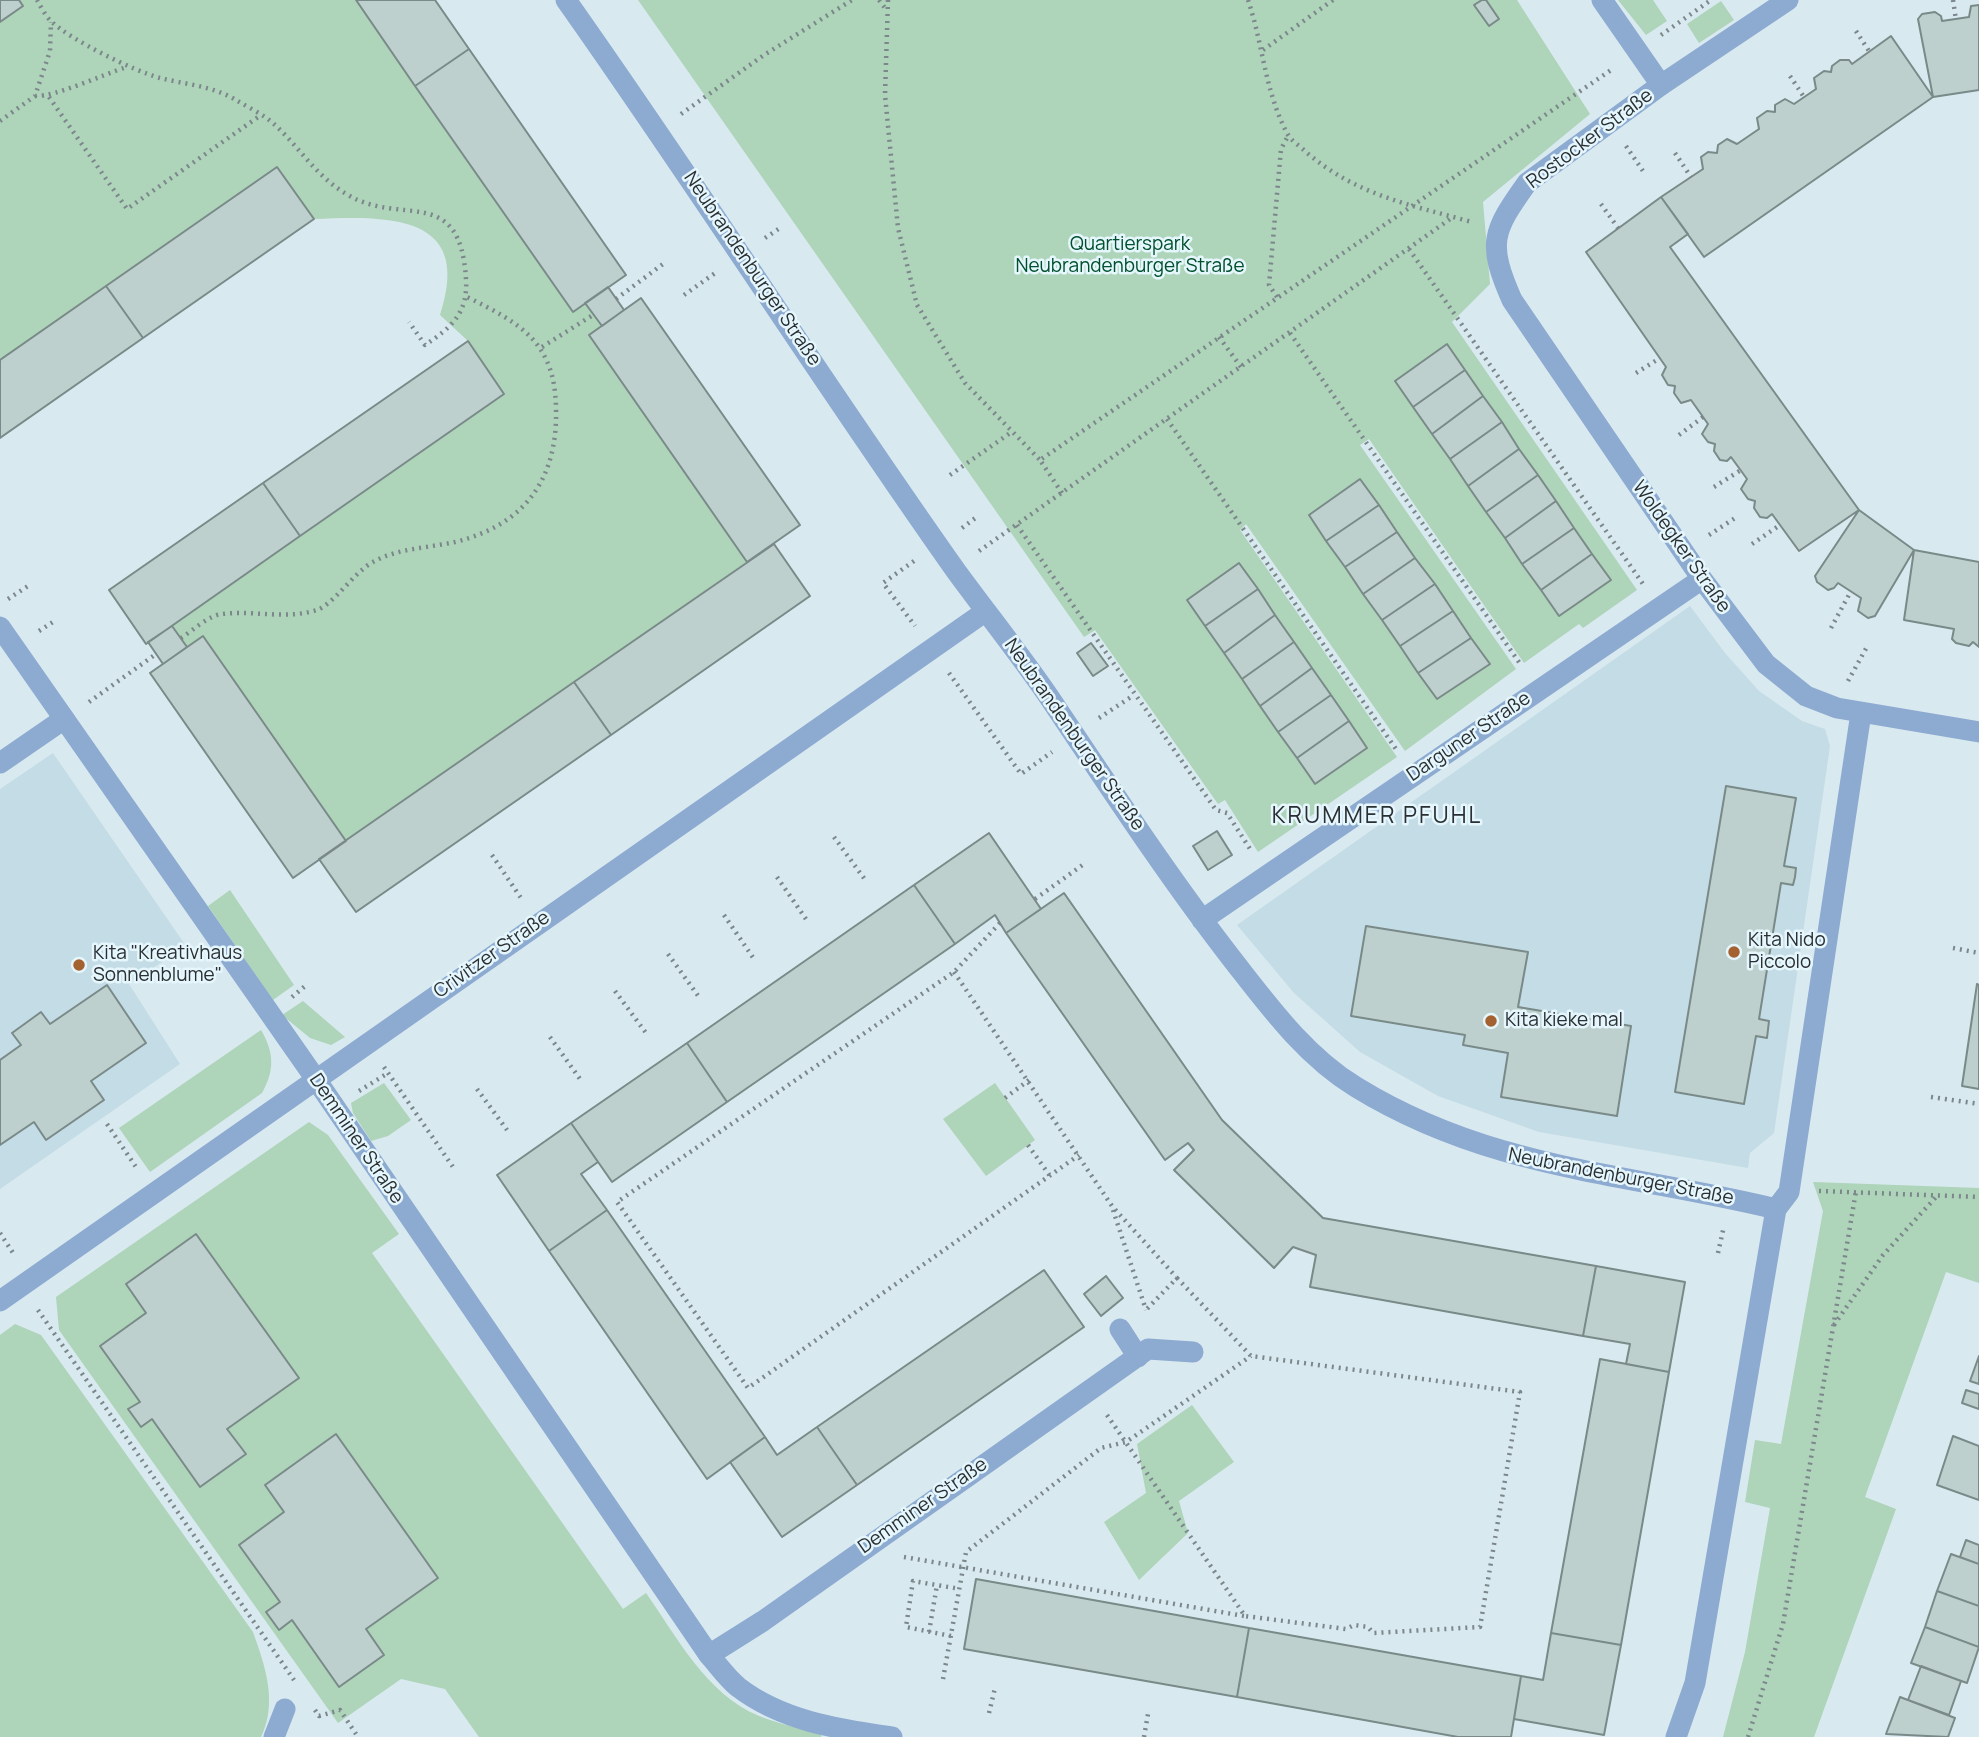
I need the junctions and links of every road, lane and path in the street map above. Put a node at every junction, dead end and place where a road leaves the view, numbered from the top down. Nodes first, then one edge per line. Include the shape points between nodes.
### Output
1 (37, 0) edge
2 (566, 0) edge
3 (852, 0) edge
4 (879, 0) edge
5 (888, 0) edge
6 (1248, 0) edge
7 (1333, 0) edge
8 (1602, 0) edge
9 (1788, 0) edge
10 (1953, 0) edge
11 (886, 9) junction
12 (1956, 20) dead end
13 (51, 22) junction
14 (1856, 31) dead end
15 (1263, 50) junction
16 (1869, 51) dead end
17 (127, 67) junction
18 (1790, 76) dead end
19 (1661, 85) junction
20 (1586, 88) dead end
21 (35, 96) junction
22 (48, 97) junction
23 (1804, 97) dead end
24 (261, 115) junction
25 (0, 121) edge
26 (658, 131) junction
27 (1288, 136) junction
28 (1675, 153) dead end
29 (1691, 177) dead end
30 (1601, 204) dead end
31 (1412, 205) junction
32 (1618, 228) dead end
33 (1497, 229) joint
34 (1409, 248) junction
35 (663, 264) dead end
36 (1277, 297) junction
37 (467, 298) junction
38 (617, 299) dead end
39 (593, 315) dead end
40 (409, 322) dead end
41 (1290, 333) junction
42 (1219, 337) junction
43 (542, 347) junction
44 (1660, 358) dead end
45 (1241, 367) junction
46 (1636, 373) dead end
47 (1703, 417) dead end
48 (1167, 419) junction
49 (1013, 431) junction
50 (1679, 435) dead end
51 (1041, 460) junction
52 (1741, 470) dead end
53 (950, 475) dead end
54 (1714, 487) dead end
55 (1062, 494) junction
56 (1017, 525) junction
57 (1780, 525) dead end
58 (939, 544) junction
59 (1752, 544) dead end
60 (954, 568) junction
61 (1702, 579) junction
62 (31, 584) dead end
63 (1851, 591) dead end
64 (2, 603) edge
65 (1660, 608) junction
66 (986, 611) junction
67 (0, 627) edge
68 (1831, 628) dead end
69 (181, 638) dead end
70 (1868, 645) dead end
71 (932, 649) junction
72 (156, 654) dead end
73 (106, 690) dead end
74 (1539, 690) junction
75 (1837, 708) junction
76 (1861, 713) junction
77 (64, 719) junction
78 (1979, 732) edge
79 (0, 762) edge
80 (1021, 774) dead end
81 (1413, 775) junction
82 (834, 837) dead end
83 (492, 855) dead end
84 (1084, 864) dead end
85 (1267, 876) junction
86 (777, 877) dead end
87 (866, 881) dead end
88 (1035, 899) dead end
89 (724, 915) dead end
90 (1202, 920) junction
91 (808, 922) dead end
92 (538, 923) junction
93 (1000, 923) dead end
94 (1952, 948) dead end
95 (1979, 953) edge
96 (668, 954) dead end
97 (754, 959) dead end
98 (954, 972) junction
99 (615, 991) dead end
100 (699, 997) dead end
101 (646, 1033) dead end
102 (550, 1037) dead end
103 (367, 1043) junction
104 (315, 1078) junction
105 (580, 1080) dead end
106 (1029, 1080) junction
107 (477, 1089) dead end
108 (1931, 1097) dead end
109 (1005, 1098) dead end
110 (1979, 1104) edge
111 (107, 1124) dead end
112 (507, 1130) dead end
113 (1028, 1145) dead end
114 (1079, 1155) junction
115 (453, 1167) dead end
116 (1049, 1176) junction
117 (153, 1192) junction
118 (1938, 1195) junction
119 (1979, 1197) edge
120 (1112, 1206) junction
121 (1776, 1209) junction
122 (1177, 1278) junction
123 (23, 1285) junction
124 (0, 1301) edge
125 (1146, 1310) junction
126 (1120, 1329) joint
127 (1831, 1329) junction
128 (1193, 1352) dead end
129 (1251, 1356) junction
130 (1138, 1357) junction
131 (1113, 1423) dead end
132 (1126, 1441) junction
133 (861, 1549) junction
134 (963, 1567) junction
135 (937, 1585) junction
136 (960, 1589) junction
137 (1245, 1616) junction
138 (929, 1632) junction
139 (951, 1636) junction
140 (709, 1655) junction
141 (943, 1679) dead end
142 (296, 1682) dead end
143 (995, 1688) dead end
144 (311, 1705) dead end
145 (285, 1709) dead end
146 (989, 1713) dead end
147 (1148, 1714) dead end
148 (274, 1737) edge
149 (358, 1737) edge
150 (892, 1737) edge
151 (1144, 1737) edge
152 (1676, 1737) edge
153 (1748, 1737) edge

1 - 13 path
2 - 26 street, Neubrandenburger Straße
3 - 26 path via 742,70
4 - 11 path
5 - 11 path
6 - 15 path
7 - 15 path
8 - 19 street, Rostocker Straße
9 - 19 street, Rostocker Straße
10 - 12 path
11 - 49 path via 886,95 898,228 917,305 965,383
13 - 17 path
13 - 21 path via 50,51
14 - 16 path
15 - 27 path via 1267,85
17 - 22 path
17 - 24 path via 233,97
18 - 23 path
19 - 33 street, Rostocker Straße via 1527,183
20 - 31 path
21 - 22 path
21 - 25 path
22 - 24 path via 127,209
24 - 37 path via 316,173 350,197 426,211 450,226 464,251
26 - 58 street, Neubrandenburger Straße
27 - 31 path via 1324,167 1365,190
27 - 36 path via 1281,149 1269,285
28 - 29 path
30 - 32 path
31 - 34 path via 1453,217
31 - 36 path
33 - 61 street, Woldegker Straße via 1498,268 1512,300
34 - 41 path
34 - 65 path
35 - 38 path
36 - 42 path
37 - 40 path via 460,317 425,345
37 - 43 path via 502,314
39 - 43 path
41 - 45 path
41 - 74 path
42 - 45 path
42 - 51 path
43 - 69 path via 556,399 554,455 516,516 490,532 372,562 320,609 292,615 219,614
44 - 46 path
45 - 48 path
47 - 50 path
48 - 55 path
48 - 81 path
49 - 51 path
49 - 53 path
51 - 55 path
52 - 54 path
55 - 56 path
56 - 60 path
56 - 85 path via 1216,810 1227,813
57 - 59 path
58 - 60 street, Neubrandenburger Straße
58 - 71 path via 883,583
60 - 66 street, Neubrandenburger Straße
61 - 65 street, Darguner Straße
61 - 75 street, Woldegker Straße via 1766,664 1806,696
62 - 64 path
63 - 68 path
65 - 74 street, Darguner Straße
66 - 71 street, Crivitzer Straße
66 - 90 street, Neubrandenburger Straße
67 - 77 street, Demminer Straße
70 - 75 path
71 - 80 path
71 - 92 street, Crivitzer Straße
72 - 73 path
74 - 81 street, Darguner Straße
75 - 76 street, Woldegker Straße
76 - 78 street, Woldegker Straße
76 - 121 street via 1789,1192
77 - 79 street
77 - 104 street, Demminer Straße
81 - 85 street, Darguner Straße
82 - 87 path
83 - 92 path
84 - 88 path
85 - 90 street, Darguner Straße
86 - 91 path
89 - 97 path
90 - 121 street, Neubrandenburger Straße via 1286,1027 1353,1085 1432,1126 1497,1152 1563,1168
92 - 103 street, Crivitzer Straße
93 - 98 path
94 - 95 path
96 - 100 path
98 - 106 path
98 - 116 path via 617,1202 748,1388
99 - 101 path
102 - 105 path
103 - 104 street, Crivitzer Straße
103 - 115 path
104 - 117 street, Crivitzer Straße
104 - 140 street, Demminer Straße
106 - 109 path
106 - 114 path
107 - 112 path
108 - 110 path
111 - 117 path
113 - 116 path
114 - 116 path
114 - 120 path
117 - 123 street, Crivitzer Straße
118 - 119 path
118 - 127 path via 1884,1255
118 - 127 path via 1856,1191
120 - 122 path
120 - 125 path
121 - 152 street via 1695,1683
122 - 125 path
122 - 129 path
123 - 124 street, Crivitzer Straße
123 - 142 path
125 - 126 path
126 - 130 street
127 - 153 path via 1783,1624
128 - 130 street via 1148,1349
129 - 132 path
129 - 137 path via 1520,1392 1480,1627 1373,1633 1368,1627 1354,1625 1346,1629
130 - 133 street, Demminer Straße
131 - 132 path
132 - 134 path via 1101,1448 966,1552
132 - 137 path
133 - 134 path
133 - 140 street, Demminer Straße
134 - 136 path
134 - 137 path
135 - 136 path
135 - 138 path
135 - 138 path via 914,1581 906,1628
136 - 139 path
138 - 139 path
139 - 141 path
140 - 150 street, Demminer Straße via 737,1686 778,1712
143 - 146 path
144 - 149 path via 319,1716 340,1710
145 - 148 street
147 - 151 path

